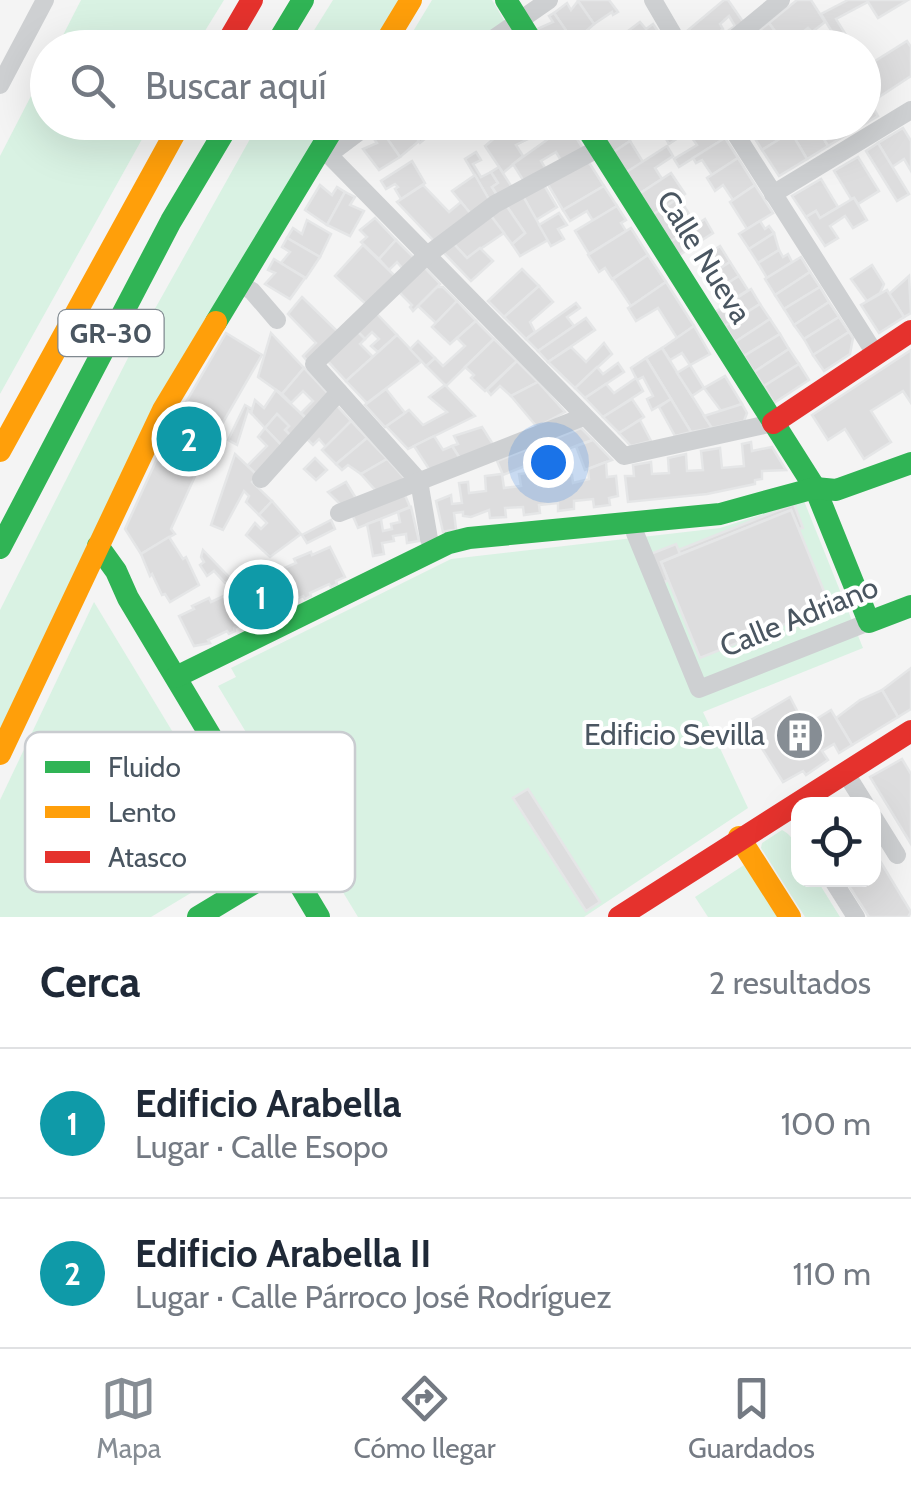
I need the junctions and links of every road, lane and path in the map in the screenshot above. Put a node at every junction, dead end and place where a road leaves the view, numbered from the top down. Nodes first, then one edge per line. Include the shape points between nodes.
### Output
1 (44, 0) edge
2 (252, 0) edge
3 (303, 0) edge
4 (411, 0) edge
5 (506, 0) edge
6 (549, 0) edge
7 (652, 0) edge
8 (781, 0) edge
9 (519, 21) junction
10 (234, 30) edge
11 (285, 30) edge
12 (393, 30) edge
13 (506, 30) edge
14 (525, 30) edge
15 (671, 30) edge
16 (745, 30) edge
17 (0, 85) edge
18 (911, 110) edge
19 (881, 128) edge
20 (171, 140) edge
21 (219, 140) edge
22 (330, 140) edge
23 (344, 140) edge
24 (594, 140) edge
25 (739, 140) edge
26 (862, 140) edge
27 (599, 148) junction
28 (325, 152) junction
29 (773, 194) junction
30 (426, 256) junction
31 (239, 283) junction
32 (277, 320) dead end
33 (911, 332) edge
34 (876, 355) junction
35 (339, 392) junction
36 (583, 418) junction
37 (773, 423) junction
38 (0, 451) edge
39 (911, 462) edge
40 (262, 479) dead end
41 (419, 481) junction
42 (815, 488) junction
43 (339, 513) dead end
44 (636, 533) dead end
45 (98, 546) junction
46 (0, 548) edge
47 (435, 550) junction
48 (84, 576) junction
49 (122, 588) junction
50 (911, 606) edge
51 (869, 622) junction
52 (176, 677) junction
53 (209, 732) edge
54 (910, 735) edge
55 (0, 754) edge
56 (844, 772) junction
57 (816, 797) edge
58 (860, 797) edge
59 (791, 818) edge
60 (881, 830) edge
61 (739, 837) junction
62 (896, 855) dead end
63 (837, 887) edge
64 (239, 892) edge
65 (304, 892) edge
66 (198, 917) edge
67 (319, 917) edge
68 (619, 917) edge
69 (790, 917) edge
70 (856, 917) edge

1 - 17 street
2 - 10 main road
3 - 11 main road
4 - 12 main road
5 - 9 main road
6 - 9 street
7 - 15 street
8 - 16 street
9 - 13 street
9 - 14 main road
18 - 19 street
20 - 38 main road, GR-30
21 - 46 main road, GR-30
22 - 28 main road
23 - 28 street
24 - 27 main road, Calle Nueva
25 - 29 street
26 - 29 street
27 - 30 street via 495,204
27 - 37 main road, Calle Nueva
28 - 30 street
28 - 31 main road
29 - 34 street
30 - 35 street via 314,364
30 - 36 street
31 - 32 street
31 - 45 main road via 163,410
33 - 34 main road
34 - 37 main road
35 - 40 street
35 - 41 street
36 - 37 street via 624,456
36 - 41 street
37 - 42 main road, Calle Nueva
39 - 42 main road via 836,490
41 - 43 street
41 - 47 street
42 - 47 main road via 720,514 468,538
42 - 51 main road, Calle Nueva
44 - 51 street, Calle Adriano via 699,689
45 - 48 main road
45 - 49 main road
47 - 52 main road
48 - 49 main road
48 - 55 main road
49 - 52 main road
50 - 51 main road, Calle Adriano
52 - 53 main road
54 - 56 main road
56 - 57 main road
56 - 58 street
59 - 61 main road
60 - 62 street
61 - 68 main road
61 - 69 main road
63 - 70 street
64 - 66 main road
65 - 67 main road

